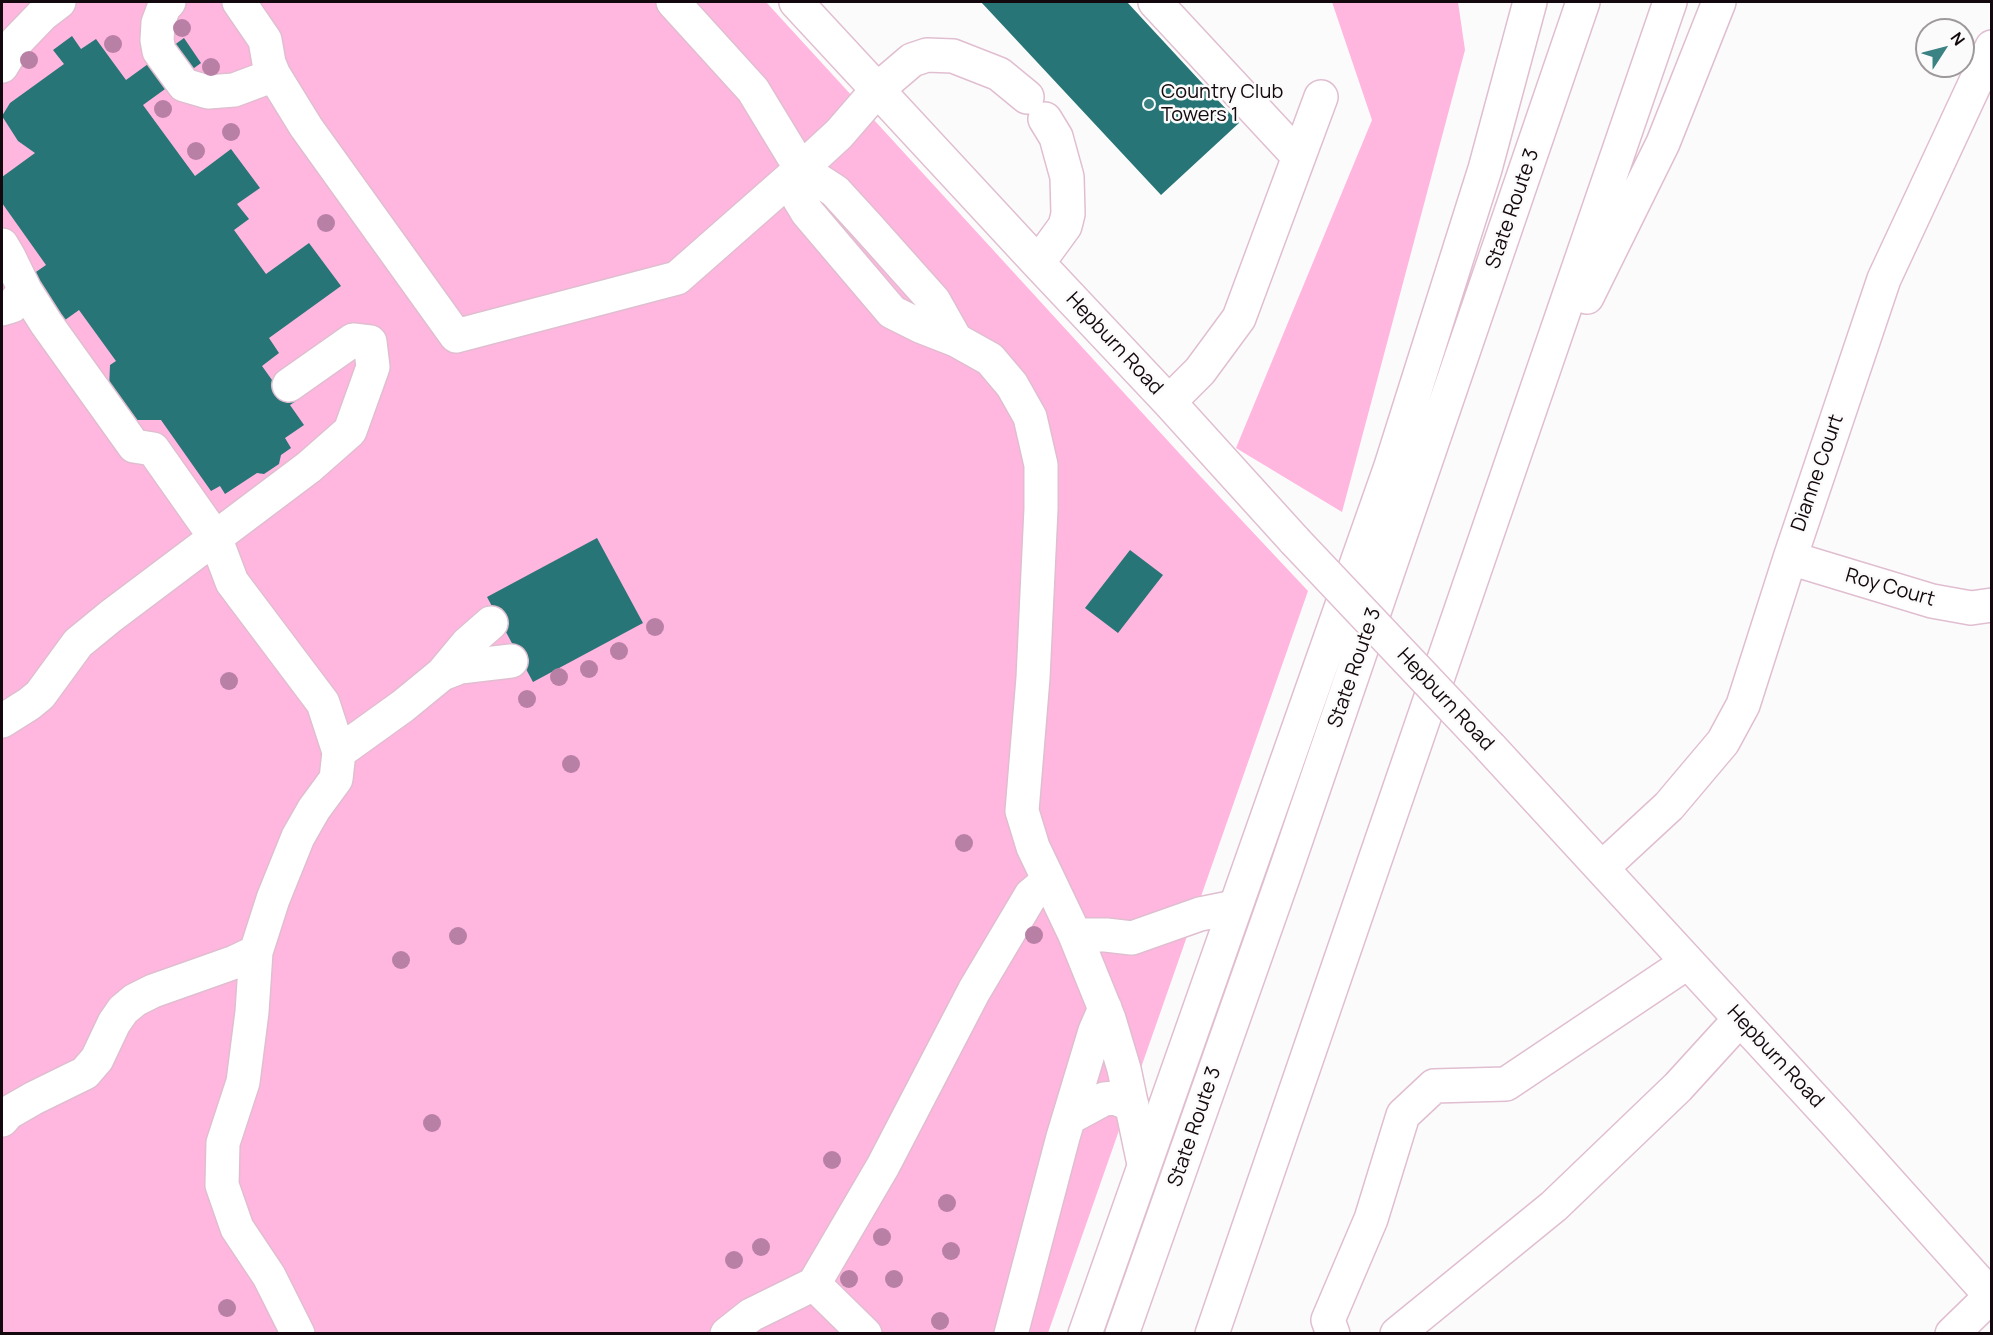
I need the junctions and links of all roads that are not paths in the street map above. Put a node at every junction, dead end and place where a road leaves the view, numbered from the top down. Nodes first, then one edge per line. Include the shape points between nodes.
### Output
1 (58, 2) edge
2 (169, 2) edge
3 (239, 2) edge
4 (674, 2) edge
5 (796, 2) edge
6 (1155, 2) edge
7 (1530, 2) edge
8 (1583, 2) edge
9 (1670, 2) edge
10 (1719, 2) edge
11 (1992, 47) edge
12 (2, 66) edge
13 (274, 75) junction
14 (878, 89) junction
15 (1321, 96) dead end
16 (1298, 156) junction
17 (812, 159) junction
18 (2, 245) edge
19 (887, 249) junction
20 (1038, 263) junction
21 (860, 274) junction
22 (916, 281) junction
23 (13, 300) edge
24 (956, 340) junction
25 (290, 386) dead end
26 (1169, 402) junction
27 (1526, 419) junction
28 (215, 537) junction
29 (1790, 558) junction
30 (1992, 605) edge
31 (491, 623) dead end
32 (511, 661) dead end
33 (442, 674) junction
34 (2, 721) edge
35 (339, 752) junction
36 (1602, 868) junction
37 (1048, 881) junction
38 (1235, 907) junction
39 (1075, 935) junction
40 (256, 952) junction
41 (1689, 962) junction
42 (1105, 1008) junction
43 (1740, 1018) junction
44 (1132, 1105) junction
45 (1069, 1118) junction
46 (2, 1120) edge
47 (1144, 1164) junction
48 (814, 1284) junction
49 (1991, 1297) edge
50 (297, 1334) edge
51 (727, 1334) edge
52 (865, 1334) edge
53 (1011, 1334) edge
54 (1085, 1334) edge
55 (1122, 1334) edge
56 (1212, 1334) edge
57 (1333, 1334) edge
58 (1397, 1334) edge
59 (1952, 1334) edge

1 - 12 main road via 16,42
2 - 13 main road via 158,23 157,40 159,51 184,85 208,92 234,90
3 - 13 main road via 265,40
4 - 17 main road
5 - 14 main road, Hepburn Road
6 - 16 main road
7 - 38 main road via 1485,169 1394,454
8 - 55 main road, State Route 3
9 - 27 main road
10 - 27 main road via 1663,143
11 - 29 main road, Dianne Court via 1884,279
13 - 17 main road via 306,127 456,336 677,278
14 - 17 main road
14 - 20 main road, Hepburn Road
14 - 20 main road via 912,60 927,55 953,56 999,74 1036,108 1056,137 1067,177 1068,214 1065,226
15 - 16 main road
16 - 26 main road via 1239,318 1200,371
17 - 19 main road via 835,192
17 - 21 main road via 798,197
17 - 22 main road via 899,237
18 - 23 main road via 9,257
19 - 21 main road
19 - 22 main road
20 - 26 main road, Hepburn Road
21 - 24 main road via 892,312
22 - 24 main road via 934,301
23 - 28 main road via 46,323 134,446 153,449
24 - 37 main road via 990,359 1012,385 1030,417 1041,465 1033,678 1022,811
25 - 28 main road via 353,339 370,342 373,367 350,431
26 - 36 main road, Hepburn Road, bridge
27 - 56 main road
28 - 34 main road via 78,643 40,695
28 - 35 main road via 232,582 323,703
29 - 30 main road, Roy Court via 1932,601 1971,608
29 - 36 main road, Dianne Court via 1743,705 1723,742 1669,806
31 - 33 main road via 466,644
32 - 33 main road via 460,667
33 - 35 main road
35 - 40 main road via 336,779 298,837
36 - 41 main road, Hepburn Road
37 - 39 main road
37 - 48 main road via 1031,895 974,991 883,1166
38 - 39 main road via 1200,914 1131,938
38 - 47 main road
39 - 42 main road
40 - 46 main road via 135,1000 114,1023 98,1059 85,1073 34,1098
40 - 50 main road via 243,1082 223,1143 222,1185 237,1228 268,1276
41 - 43 main road, Hepburn Road
41 - 57 main road via 1506,1084 1434,1086 1402,1115 1371,1219 1328,1320
42 - 44 main road
42 - 45 main road
43 - 49 main road, Hepburn Road
43 - 58 main road via 1678,1087 1554,1206
44 - 45 main road via 1115,1098 1104,1099
44 - 47 main road
45 - 53 main road
47 - 54 main road
48 - 51 main road via 751,1315
48 - 52 main road
49 - 59 main road

